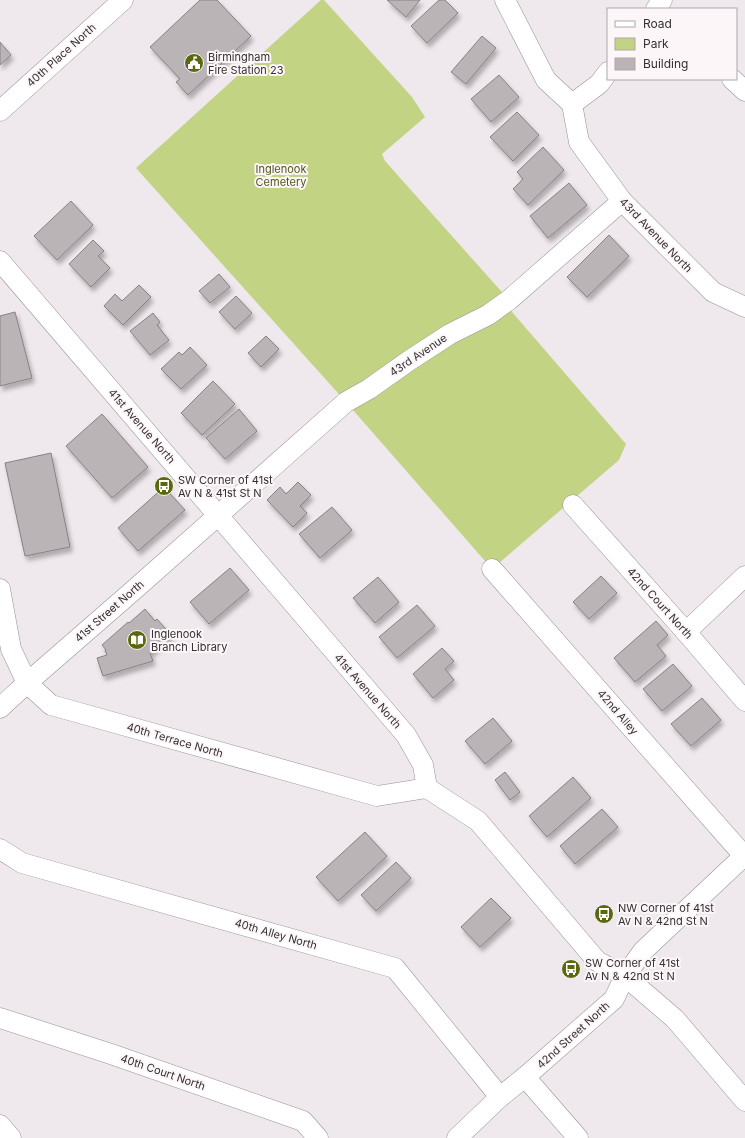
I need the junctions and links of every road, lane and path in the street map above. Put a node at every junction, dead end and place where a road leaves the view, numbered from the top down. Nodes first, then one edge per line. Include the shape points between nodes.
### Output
1 (123, 0) edge
2 (505, 0) edge
3 (607, 73) edge
4 (733, 80) edge
5 (745, 91) edge
6 (572, 104) junction
7 (0, 111) edge
8 (622, 201) junction
9 (0, 261) edge
10 (745, 307) edge
11 (573, 505) dead end
12 (218, 515) junction
13 (492, 569) dead end
14 (745, 576) edge
15 (0, 589) edge
16 (686, 632) junction
17 (27, 683) junction
18 (745, 701) edge
19 (0, 708) edge
20 (427, 788) junction
21 (0, 849) edge
22 (745, 856) edge
23 (625, 976) junction
24 (0, 1018) edge
25 (526, 1077) junction
26 (500, 1097) junction
27 (745, 1101) edge
28 (0, 1126) edge
29 (11, 1138) edge
30 (318, 1138) edge
31 (457, 1138) edge
32 (578, 1138) edge

1 - 7 street, 40th Place North
2 - 6 street via 546,80
3 - 6 street via 599,84
4 - 5 street
6 - 8 street, 43rd Avenue North via 579,142
8 - 10 street, 43rd Avenue North via 713,292
8 - 12 street, 43rd Avenue via 509,300 488,315 450,334 369,390 346,402
9 - 12 street, 41st Avenue North
11 - 16 street, 42nd Court North
12 - 17 street, 41st Street North
12 - 20 street, 41st Avenue North via 406,735 423,765
13 - 22 street, 42nd Alley
14 - 16 street
15 - 17 street, 40th Terrace North via 11,649
16 - 18 street, 42nd Court North
17 - 19 street, 41st Street North
17 - 20 street, 40th Terrace North via 51,705 377,796
20 - 23 street via 478,822 597,960
21 - 26 street, 40th Alley North via 22,863 395,968
22 - 23 street, 42nd Street North via 643,951
23 - 25 street, 42nd Street North via 614,998
23 - 27 street via 675,1018
24 - 30 street, 40th Court North via 303,1121
25 - 26 street, 42nd Street North
25 - 32 street
26 - 31 street, 42nd Street North
28 - 29 street

